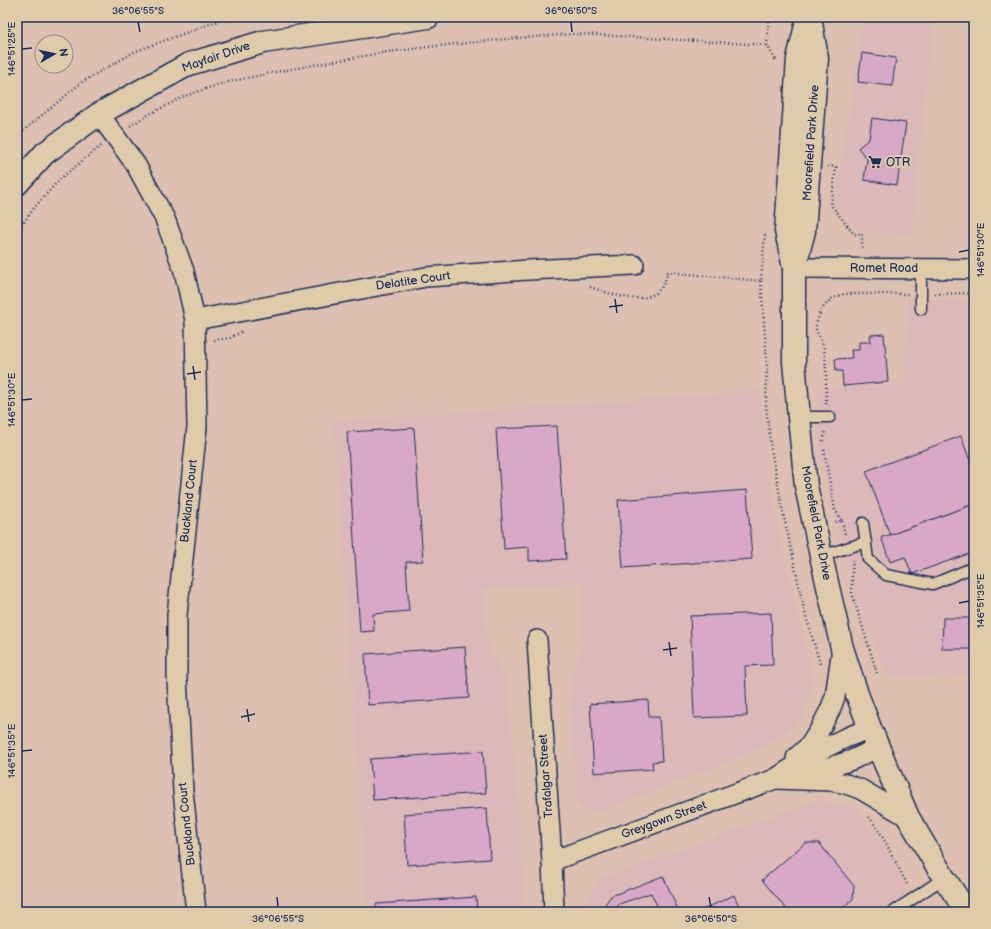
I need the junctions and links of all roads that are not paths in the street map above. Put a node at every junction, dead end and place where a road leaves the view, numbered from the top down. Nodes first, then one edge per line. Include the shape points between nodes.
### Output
1 (428, 17) edge
2 (809, 17) edge
3 (99, 114) junction
4 (17, 184) edge
5 (634, 265) dead end
6 (794, 268) junction
7 (921, 269) junction
8 (974, 269) edge
9 (921, 309) dead end
10 (196, 320) junction
11 (799, 417) junction
12 (828, 417) road end
13 (863, 523) dead end
14 (866, 542) junction
15 (821, 556) junction
16 (974, 567) edge
17 (537, 640) dead end
18 (842, 648) junction
19 (874, 738) junction
20 (776, 779) junction
21 (908, 817) junction
22 (552, 861) junction
23 (944, 878) junction
24 (196, 912) edge
25 (554, 912) edge
26 (892, 912) edge
27 (967, 912) edge

1 - 3 main road, Mayfair Drive via 264,42 189,64
2 - 6 main road, Moorefield Park Drive via 817,58 804,231
2 - 6 main road, Moorefield Park Drive via 798,59 786,231
3 - 4 main road, Mayfair Drive via 45,153
3 - 10 street, Buckland Court via 136,165 165,219 184,271
5 - 10 street, Delatite Court via 426,277
6 - 7 street, Romet Road
6 - 11 main road, Moorefield Park Drive via 794,362
7 - 8 street, Romet Road
7 - 9 lane
10 - 24 street, Buckland Court via 197,427 177,615 177,678 183,791
11 - 12 lane
11 - 15 main road, Moorefield Park Drive via 806,486
13 - 14 lane
14 - 15 lane
14 - 16 lane via 868,559 886,575 933,584
15 - 18 main road, Moorefield Park Drive
17 - 22 street, Trafalgar Street
18 - 19 main road, Moorefield Park Drive
18 - 20 street, Greygown Street via 835,697 826,720 810,745
19 - 20 street via 852,760
19 - 21 main road, Moorefield Park Drive
20 - 21 street, Greygown Street via 846,784 860,789
20 - 22 street, Greygown Street
21 - 23 main road, Moorefield Park Drive
22 - 25 street, Trafalgar Street
23 - 26 lane
23 - 27 main road, Moorefield Park Drive

